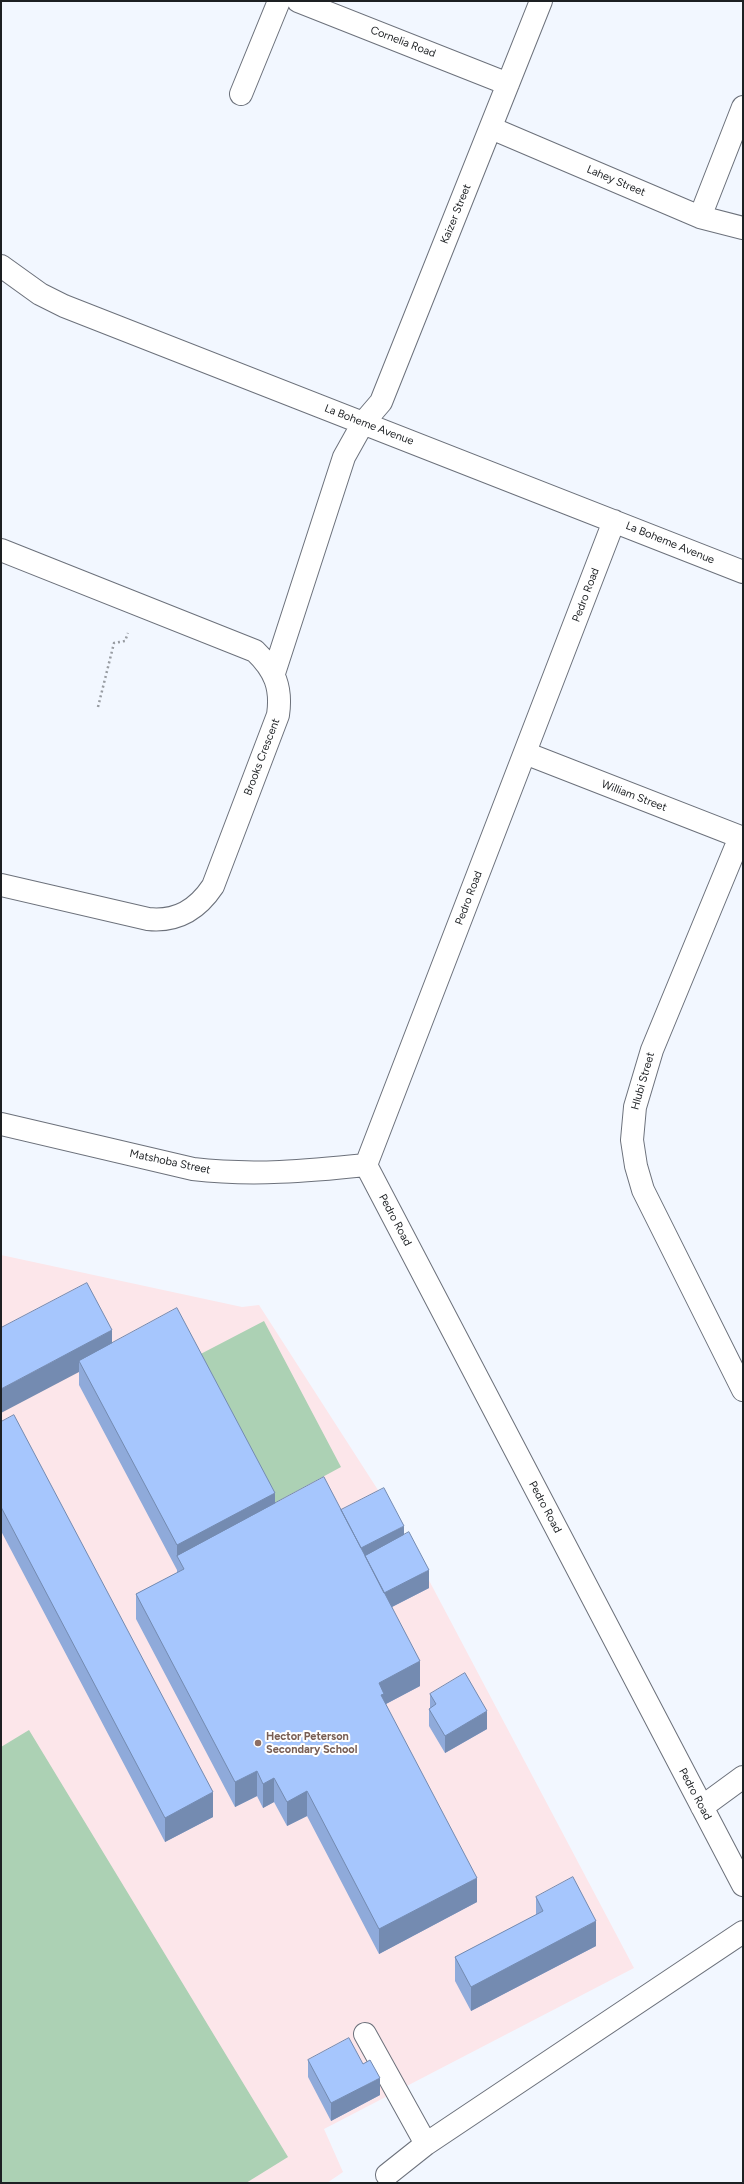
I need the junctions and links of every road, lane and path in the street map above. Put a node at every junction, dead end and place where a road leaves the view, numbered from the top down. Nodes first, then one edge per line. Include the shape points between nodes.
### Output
1 (279, 1) edge
2 (298, 1) edge
3 (541, 1) edge
4 (508, 84) junction
5 (241, 94) dead end
6 (743, 107) edge
7 (490, 128) junction
8 (700, 217) junction
9 (743, 228) edge
10 (1, 266) edge
11 (363, 423) junction
12 (614, 521) junction
13 (1, 550) edge
14 (743, 572) edge
15 (140, 605) junction
16 (274, 673) junction
17 (98, 707) dead end
18 (524, 753) junction
19 (742, 838) edge
20 (1, 886) edge
21 (1, 1124) edge
22 (366, 1165) junction
23 (743, 1390) edge
24 (743, 1777) edge
25 (702, 1807) junction
26 (743, 1885) edge
27 (743, 1932) edge
28 (365, 2034) dead end
29 (426, 2144) junction
30 (387, 2175) dead end

1 - 5 street
2 - 4 street, Cornelia Road
3 - 4 street, Kaizer Street
4 - 7 street, Kaizer Street
6 - 8 street
7 - 8 street, Lahey Street
7 - 11 street, Kaizer Street via 381,402
8 - 9 street, Lahey Street
10 - 11 street, La Boheme Avenue via 40,294 64,306
11 - 12 street, La Boheme Avenue
11 - 16 street, Kaizer Street via 344,457
12 - 14 street, La Boheme Avenue
12 - 18 street, Pedro Road
13 - 15 street, Brooks Crescent
15 - 16 street, Brooks Crescent via 255,651
15 - 17 path via 125,641 114,643
16 - 20 street, Brooks Crescent via 279,687 278,715 213,886 197,907 186,914 161,920
18 - 19 street, William Street
18 - 22 street, Pedro Road
19 - 23 street, Hlubi Street via 652,1050 635,1107 632,1140 643,1190
21 - 22 street, Matshoba Street via 215,1172 279,1173
22 - 25 street, Pedro Road
24 - 25 street
25 - 26 street, Pedro Road
27 - 29 street
28 - 29 street
29 - 30 street

